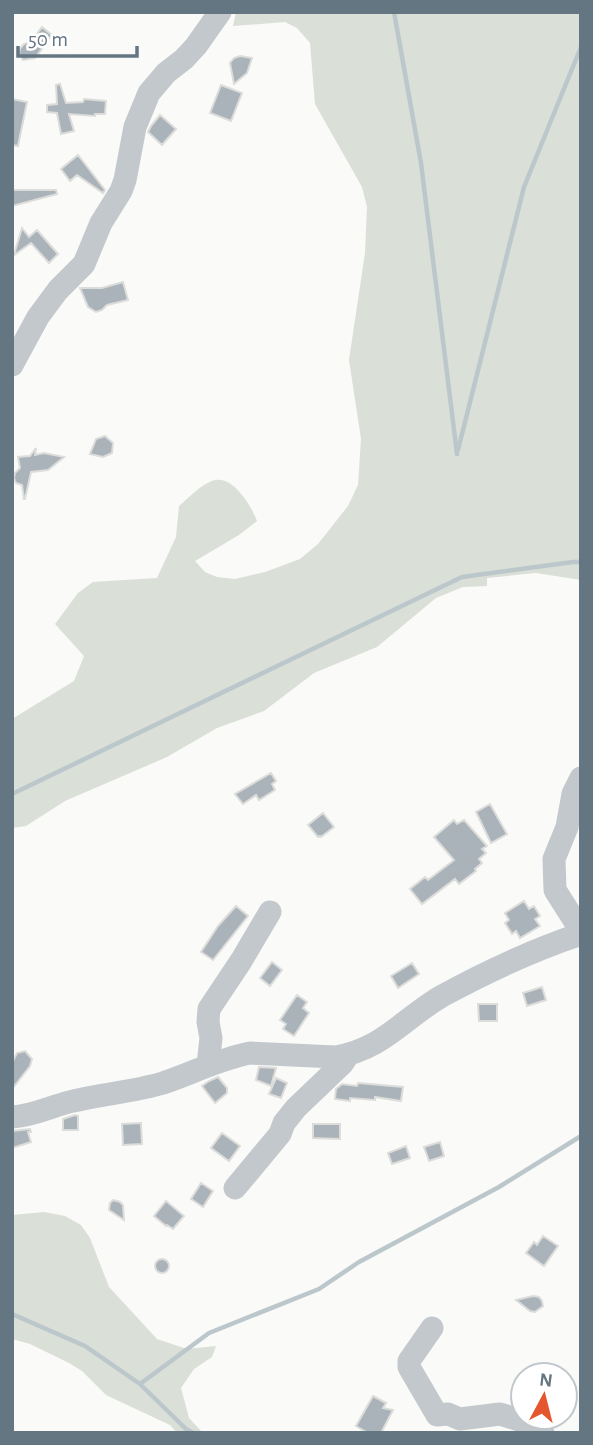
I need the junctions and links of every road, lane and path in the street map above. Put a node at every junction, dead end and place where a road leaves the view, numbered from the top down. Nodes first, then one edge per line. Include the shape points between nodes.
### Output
1 (220, 12) edge
2 (12, 365) edge
3 (581, 778) edge
4 (270, 912) dead end
5 (581, 932) edge
6 (348, 1055) junction
7 (208, 1065) junction
8 (12, 1118) edge
9 (235, 1188) dead end
10 (432, 1328) dead end
11 (543, 1433) edge

1 - 2 street via 196,46 149,93 135,127 125,180 84,264 38,317
3 - 5 street via 554,859 555,890
4 - 7 street via 209,1009
5 - 6 street via 440,997 384,1038
6 - 7 street via 250,1053
6 - 9 street via 296,1108
7 - 8 street via 163,1083
10 - 11 street via 409,1367 438,1415 460,1419 500,1414

